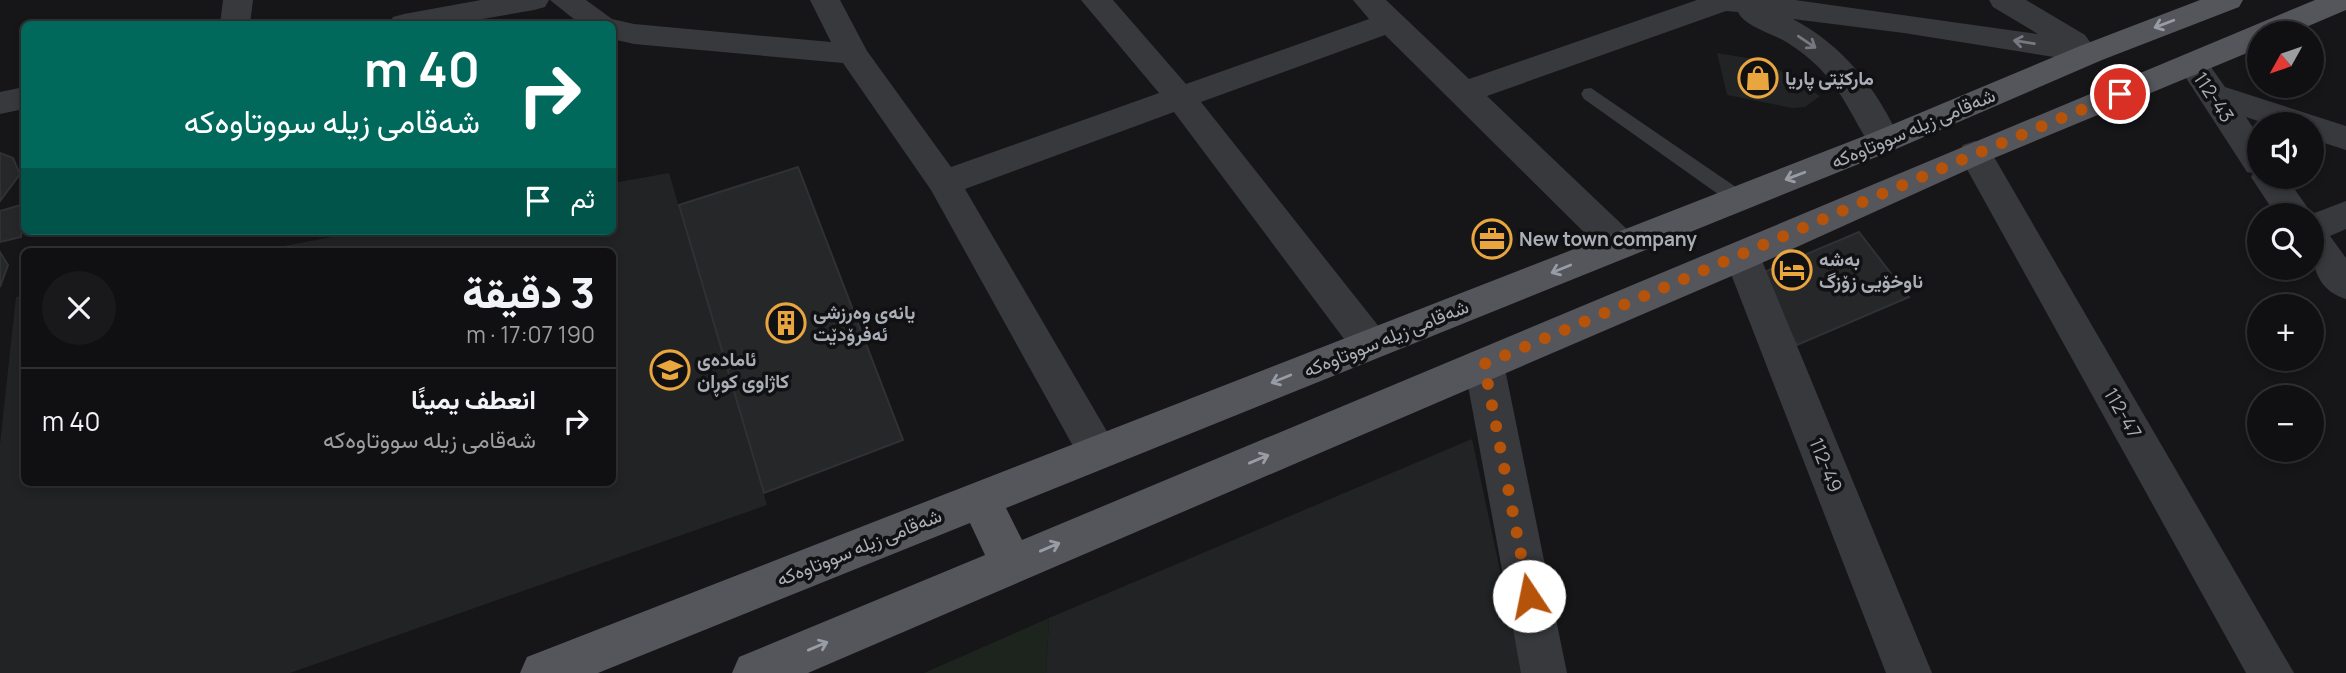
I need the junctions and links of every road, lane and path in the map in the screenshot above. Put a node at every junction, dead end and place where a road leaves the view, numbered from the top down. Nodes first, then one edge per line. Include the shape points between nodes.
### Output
1 (238, 0) edge
2 (534, 0) edge
3 (565, 0) edge
4 (825, 0) edge
5 (1096, 0) edge
6 (2004, 0) edge
7 (2228, 0) edge
8 (2342, 0) edge
9 (1723, 1) edge
10 (503, 3) edge
11 (1379, 11) edge
12 (235, 21) edge
13 (418, 21) edge
14 (596, 21) edge
15 (2293, 21) edge
16 (616, 30) edge
17 (2247, 45) edge
18 (2091, 53) junction
19 (853, 54) junction
20 (2203, 80) junction
21 (1462, 93) junction
22 (1591, 94) dead end
23 (1179, 96) junction
24 (21, 99) edge
25 (0, 103) edge
26 (2276, 112) edge
27 (2324, 131) edge
28 (2346, 138) edge
29 (1884, 141) junction
30 (2247, 145) edge
31 (1975, 153) junction
32 (944, 183) junction
33 (1739, 198) junction
34 (2346, 214) edge
35 (2324, 224) edge
36 (1620, 245) junction
37 (2324, 255) edge
38 (1742, 256) junction
39 (2346, 285) edge
40 (1370, 344) junction
41 (1484, 364) junction
42 (1098, 452) junction
43 (980, 499) junction
44 (1010, 564) junction
45 (543, 673) edge
46 (755, 673) edge
47 (1544, 673) edge
48 (1909, 673) edge
49 (2271, 673) edge

1 - 12 street
2 - 10 street
3 - 14 street
4 - 19 street
5 - 23 street
6 - 18 street
7 -> 18 main road, شەقامی زیلە سووتاوەکە
8 - 15 main road
18 -> 9 street via 1904,23
9 - 21 street
9 -> 29 street via 1770,19 1846,73 1870,106
10 - 13 street
11 - 21 street
11 - 23 street
16 - 19 street
17 - 20 main road
18 - 29 main road, شەقامی زیلە سووتاوەکە
19 - 32 street
20 - 26 street
20 - 30 street, 112-43
20 - 31 main road
21 - 36 street
22 - 33 lane
23 - 32 street
23 - 40 street
24 - 25 street
27 - 28 street
29 -> 33 main road, شەقامی زیلە سووتاوەکە
31 - 38 main road
31 - 49 street, 112-47
32 - 42 street
33 - 36 main road, شەقامی زیلە سووتاوەکە
34 - 35 street
36 -> 40 main road, شەقامی زیلە سووتاوەکە
37 - 39 street
38 - 41 main road
38 - 48 street, 112-49
40 -> 42 main road, شەقامی زیلە سووتاوەکە
44 -> 41 main road
41 - 47 street
42 - 43 main road, شەقامی زیلە سووتاوەکە
43 - 44 main road
43 - 45 main road, شەقامی زیلە سووتاوەکە
46 -> 44 main road

